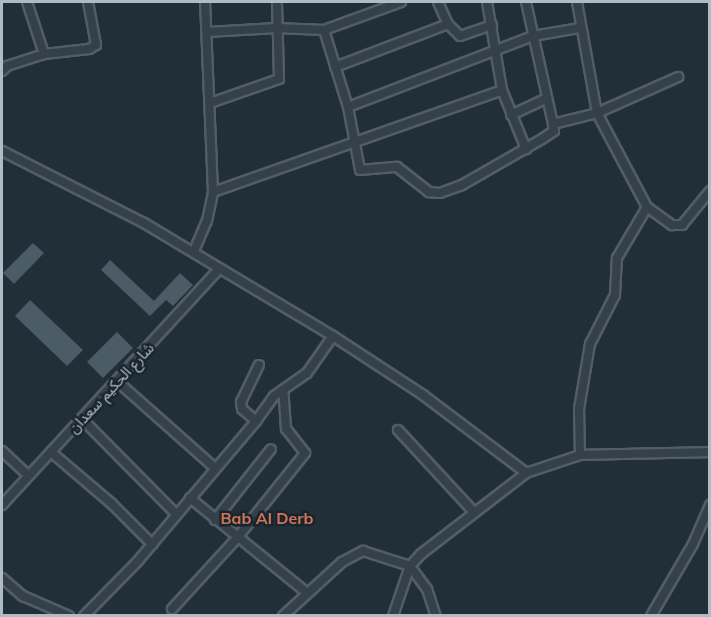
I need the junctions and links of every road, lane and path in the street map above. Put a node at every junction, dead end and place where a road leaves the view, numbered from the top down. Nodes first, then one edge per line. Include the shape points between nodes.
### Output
1 (27, 2) edge
2 (88, 2) edge
3 (205, 2) edge
4 (277, 2) edge
5 (401, 2) edge
6 (438, 2) edge
7 (487, 2) edge
8 (526, 2) edge
9 (577, 2) edge
10 (448, 24) junction
11 (492, 25) junction
12 (277, 28) junction
13 (580, 28) junction
14 (324, 30) junction
15 (207, 32) junction
16 (533, 36) junction
17 (496, 49) junction
18 (44, 54) junction
19 (335, 67) junction
20 (2, 71) edge
21 (678, 77) dead end
22 (502, 90) junction
23 (546, 99) junction
24 (210, 103) junction
25 (348, 107) junction
26 (597, 113) junction
27 (511, 115) junction
28 (553, 124) junction
29 (353, 141) junction
30 (526, 149) junction
31 (2, 151) edge
32 (710, 191) edge
33 (213, 192) junction
34 (648, 207) junction
35 (194, 251) junction
36 (219, 268) junction
37 (333, 336) junction
38 (259, 366) dead end
39 (118, 382) junction
40 (283, 390) junction
41 (82, 419) junction
42 (256, 421) junction
43 (398, 429) dead end
44 (271, 449) dead end
45 (2, 451) edge
46 (51, 452) junction
47 (710, 452) edge
48 (580, 454) junction
49 (215, 468) junction
50 (526, 473) junction
51 (28, 475) junction
52 (190, 498) junction
53 (2, 505) edge
54 (710, 505) edge
55 (474, 512) junction
56 (176, 514) junction
57 (215, 520) junction
58 (237, 538) junction
59 (152, 544) junction
60 (410, 566) junction
61 (2, 578) edge
62 (306, 592) junction
63 (172, 609) dead end
64 (69, 615) edge
65 (84, 615) edge
66 (283, 615) edge
67 (393, 615) edge
68 (436, 615) edge
69 (651, 615) edge

1 - 18 street
2 - 18 street via 96,45 89,50
3 - 15 street
4 - 12 street
5 - 14 street
6 - 10 street
7 - 11 street
8 - 16 street
9 - 13 street
10 - 11 street via 460,36
10 - 19 street
11 - 17 street
12 - 14 street
12 - 15 street
12 - 24 street via 279,80
13 - 16 street
13 - 26 street
14 - 19 street
15 - 24 street
16 - 17 street
16 - 23 street
17 - 22 street
17 - 25 street
18 - 20 street
19 - 25 street
21 - 26 street
22 - 27 street
22 - 29 street
23 - 27 street
23 - 28 street
24 - 33 street
25 - 29 street
26 - 28 street
26 - 34 street
27 - 30 street
28 - 30 street via 554,131
29 - 30 street via 360,170 398,167 434,193 462,185
29 - 33 street
31 - 35 street
32 - 34 street via 682,225 672,225
33 - 35 street via 207,221
34 - 48 street via 617,258 615,295 590,344 579,409
35 - 36 street
36 - 37 street
36 - 39 street, شارع الحكيم سعدان
37 - 40 street via 307,373
37 - 50 street via 423,395
38 - 42 street via 240,402
39 - 41 street, شارع الحكيم سعدان
39 - 49 street
40 - 42 street
40 - 58 street via 286,429 305,453
41 - 46 street, شارع الحكيم سعدان
41 - 56 street
42 - 49 street
43 - 55 street
44 - 57 street
45 - 51 street
46 - 51 street, شارع الحكيم سعدان
46 - 59 street via 122,512
47 - 48 street
48 - 50 street
49 - 52 street
50 - 55 street
51 - 53 street, شارع الحكيم سعدان
52 - 56 street
52 - 57 street
54 - 69 street via 693,544
55 - 60 street via 443,534
56 - 59 street
57 - 58 street
58 - 62 street
58 - 63 street
59 - 65 street
60 - 62 street via 363,551 355,553
60 - 67 street
60 - 68 street via 427,590
61 - 64 street via 23,596
62 - 66 street

